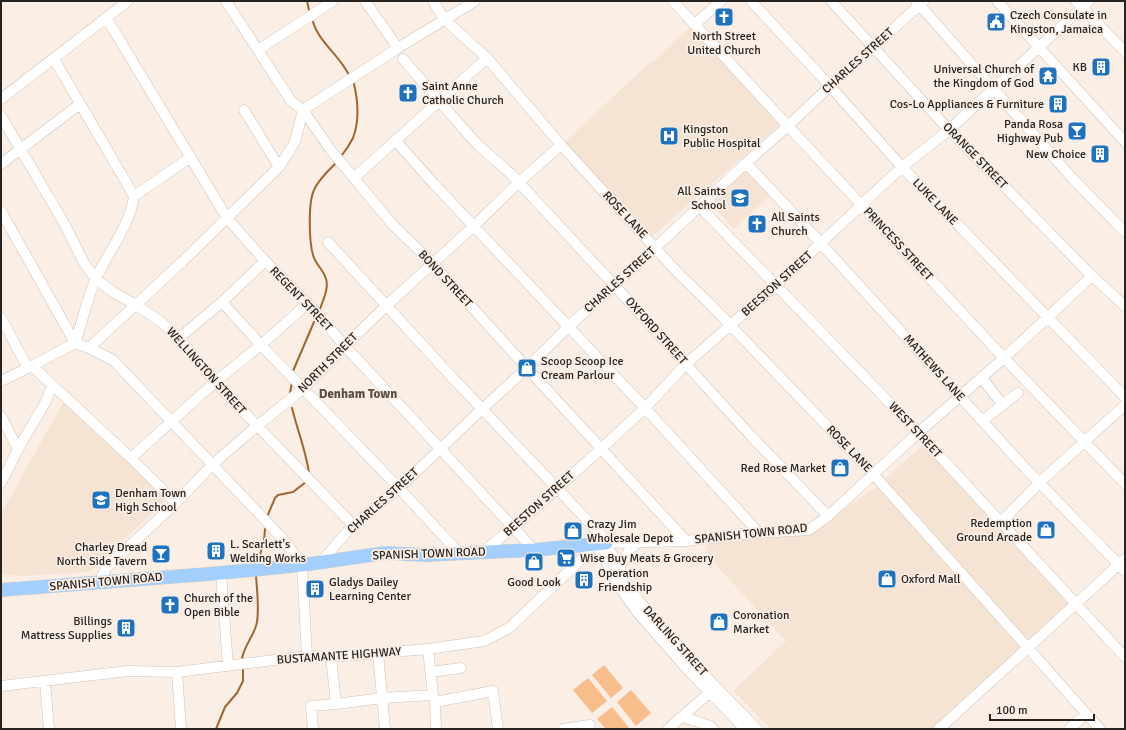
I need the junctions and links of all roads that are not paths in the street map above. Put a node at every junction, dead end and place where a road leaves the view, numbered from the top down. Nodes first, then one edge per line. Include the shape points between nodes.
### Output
1 (128, 1) edge
2 (226, 1) edge
3 (333, 1) edge
4 (365, 1) edge
5 (433, 1) edge
6 (475, 1) edge
7 (673, 1) edge
8 (721, 1) edge
9 (751, 1) edge
10 (831, 1) edge
11 (997, 1) edge
12 (920, 2) edge
13 (1082, 3) edge
14 (107, 18) junction
15 (445, 20) junction
16 (695, 24) junction
17 (874, 47) junction
18 (1039, 47) junction
19 (398, 48) junction
20 (258, 50) junction
21 (1125, 52) edge
22 (487, 58) junction
23 (403, 59) dead end
24 (54, 60) junction
25 (830, 86) junction
26 (993, 88) junction
27 (1, 99) edge
28 (439, 101) junction
29 (80, 104) junction
30 (244, 110) dead end
31 (304, 110) junction
32 (1, 116) edge
33 (788, 126) junction
34 (949, 130) junction
35 (396, 141) junction
36 (1125, 142) edge
37 (561, 146) junction
38 (21, 149) junction
39 (191, 157) junction
40 (746, 163) junction
41 (1, 164) edge
42 (902, 167) junction
43 (279, 168) junction
44 (354, 178) junction
45 (518, 183) junction
46 (134, 196) junction
47 (862, 205) junction
48 (700, 206) junction
49 (1, 211) edge
50 (227, 218) junction
51 (474, 226) junction
52 (1125, 232) edge
53 (328, 242) dead end
54 (821, 243) junction
55 (655, 248) junction
56 (265, 261) junction
57 (432, 263) junction
58 (1092, 276) junction
59 (96, 279) junction
60 (614, 285) junction
61 (776, 286) junction
62 (222, 302) junction
63 (136, 304) junction
64 (307, 304) junction
65 (386, 306) junction
66 (1125, 306) edge
67 (1, 318) edge
68 (1047, 318) junction
69 (730, 326) junction
70 (568, 327) junction
71 (179, 338) junction
72 (75, 343) junction
73 (261, 345) junction
74 (345, 346) junction
75 (89, 348) junction
76 (1004, 358) junction
77 (686, 364) junction
78 (30, 367) junction
79 (527, 368) junction
80 (981, 377) junction
81 (1, 381) edge
82 (215, 382) junction
83 (52, 386) junction
84 (303, 389) junction
85 (1018, 393) dead end
86 (959, 396) junction
87 (1125, 397) edge
88 (1003, 404) junction
89 (1125, 405) edge
90 (645, 408) junction
91 (482, 409) junction
92 (1, 416) edge
93 (982, 421) junction
94 (172, 422) junction
95 (257, 426) junction
96 (918, 433) junction
97 (1085, 442) junction
98 (440, 448) junction
99 (602, 448) junction
100 (18, 449) junction
101 (131, 458) junction
102 (213, 464) junction
103 (874, 475) junction
104 (1040, 482) junction
105 (1, 483) edge
106 (1125, 484) edge
107 (399, 488) junction
108 (556, 489) junction
109 (176, 503) junction
110 (828, 516) junction
111 (1001, 522) junction
112 (354, 525) junction
113 (514, 528) junction
114 (760, 533) junction
115 (686, 541) junction
116 (639, 542) junction
117 (597, 544) junction
118 (534, 550) junction
119 (484, 552) junction
120 (459, 553) junction
121 (320, 563) junction
122 (302, 565) junction
123 (1123, 565) edge
124 (619, 568) junction
125 (221, 573) junction
126 (99, 582) junction
127 (1, 590) edge
128 (1075, 604) junction
129 (1027, 648) junction
130 (428, 649) junction
131 (378, 653) junction
132 (307, 656) junction
133 (331, 657) junction
134 (1125, 657) edge
135 (228, 666) junction
136 (460, 668) dead end
137 (177, 672) junction
138 (431, 672) junction
139 (45, 682) junction
140 (1, 686) edge
141 (710, 693) junction
142 (382, 698) junction
143 (434, 698) junction
144 (336, 704) junction
145 (1086, 714) junction
146 (683, 716) junction
147 (590, 725) dead end
148 (49, 729) edge
149 (181, 729) edge
150 (313, 729) edge
151 (385, 729) edge
152 (436, 729) edge
153 (498, 729) edge
154 (563, 729) edge
155 (668, 729) edge
156 (713, 729) edge
157 (745, 729) edge
158 (757, 729) edge
159 (939, 729) edge
160 (1069, 729) edge
161 (1100, 729) edge

1 - 14 street
2 - 20 street, BOND STREET
3 - 20 street
4 - 19 street
5 - 15 street, ROSE LANE
6 - 15 street
7 - 16 street, PRINCESS STREET
8 - 16 street
9 - 25 street, LUKE LANE
10 - 17 street, ORANGE STREET
11 - 18 street
12 - 17 street, CHARLES STREET
12 - 26 street
13 - 18 street, BEESTON STREET
13 - 21 street
14 - 24 street
14 - 39 street, REGENT STREET
15 - 19 street
15 - 22 street, ROSE LANE
16 - 33 street, PRINCESS STREET
17 - 25 street, CHARLES STREET
17 - 34 street, ORANGE STREET
18 - 26 street, BEESTON STREET
18 - 36 street
19 - 31 street
20 - 31 street, BOND STREET via 291,101
22 - 28 street
22 - 37 street, ROSE LANE
23 - 28 street, OXFORD STREET
24 - 27 street
24 - 29 street
25 - 33 street, CHARLES STREET
25 - 42 street, LUKE LANE
26 - 34 street, BEESTON STREET
26 - 52 street
28 - 35 street
28 - 45 street, OXFORD STREET via 477,144
29 - 38 street
29 - 46 street
30 - 43 street
31 - 43 street via 295,142
31 - 44 street, BOND STREET via 330,149
32 - 38 street, WELLINGTON STREET
33 - 40 street, CHARLES STREET
33 - 47 street, PRINCESS STREET
34 - 42 street, BEESTON STREET
34 - 58 street, ORANGE STREET
35 - 44 street
35 - 51 street
37 - 45 street, NORTH STREET
37 - 55 street, ROSE LANE
38 - 41 street
38 - 59 street, WELLINGTON STREET via 84,263
39 - 46 street
39 - 50 street, REGENT STREET
40 - 48 street, CHARLES STREET
40 - 54 street, MATHEWS LANE
42 - 47 street, BEESTON STREET
42 - 68 street, LUKE LANE
43 - 50 street
44 - 57 street, BOND STREET via 392,224
45 - 51 street, NORTH STREET
45 - 60 street, OXFORD STREET
46 - 59 street via 133,206
47 - 54 street, BEESTON STREET
47 - 76 street, PRINCESS STREET
48 - 55 street, CHARLES STREET
48 - 61 street, WEST STREET
49 - 72 street
50 - 56 street, REGENT STREET
50 - 63 street
51 - 57 street, NORTH STREET
51 - 70 street
53 - 65 street
54 - 61 street, BEESTON STREET
54 - 86 street, MATHEWS LANE
55 - 60 street, CHARLES STREET
55 - 69 street, ROSE LANE
56 - 62 street
56 - 64 street, REGENT STREET
57 - 65 street, NORTH STREET
57 - 79 street, BOND STREET
58 - 66 street, ORANGE STREET
58 - 68 street, SPANISH TOWN ROAD
59 - 63 street, WELLINGTON STREET via 113,292
59 - 72 street
60 - 70 street, CHARLES STREET
60 - 77 street, OXFORD STREET
61 - 69 street, BEESTON STREET
61 - 96 street, WEST STREET
62 - 71 street
62 - 73 street
63 - 71 street, WELLINGTON STREET
63 - 75 street
64 - 73 street
64 - 74 street, REGENT STREET
65 - 74 street, NORTH STREET
65 - 91 street
67 - 78 street
68 - 76 street, SPANISH TOWN ROAD
68 - 87 street, LUKE LANE
69 - 77 street, BEESTON STREET
69 - 103 street, ROSE LANE
70 - 79 street, CHARLES STREET
70 - 90 street
71 - 82 street, WELLINGTON STREET
72 - 75 street
72 - 78 street
73 - 82 street
73 - 84 street
74 - 84 street, NORTH STREET
74 - 98 street, REGENT STREET
75 - 94 street via 113,360
76 - 80 street, SPANISH TOWN ROAD
76 - 97 street, PRINCESS STREET
77 - 90 street, BEESTON STREET
77 - 110 street, OXFORD STREET
78 - 81 street
78 - 83 street
79 - 91 street, CHARLES STREET
79 - 99 street, BOND STREET
80 - 86 street, SPANISH TOWN ROAD
80 - 88 street
82 - 94 street
82 - 95 street, WELLINGTON STREET
83 - 100 street
83 - 101 street
84 - 95 street, NORTH STREET
84 - 107 street
85 - 88 street
86 - 93 street, MATHEWS LANE
86 - 96 street, SPANISH TOWN ROAD
88 - 93 street
89 - 97 street
90 - 99 street, BEESTON STREET
90 - 114 street
91 - 98 street, CHARLES STREET
91 - 108 street
92 - 100 street
93 - 104 street, MATHEWS LANE
94 - 101 street
94 - 102 street
95 - 102 street, NORTH STREET
95 - 112 street, WELLINGTON STREET
96 - 103 street, SPANISH TOWN ROAD
96 - 111 street, WEST STREET
97 - 104 street
97 - 106 street, PRINCESS STREET
98 - 107 street, CHARLES STREET
98 - 113 street, REGENT STREET
99 - 108 street, BEESTON STREET
99 - 115 street, BOND STREET
100 - 105 street
101 - 109 street
102 - 109 street, NORTH STREET
102 - 122 street via 283,540
103 - 110 street, SPANISH TOWN ROAD
103 - 129 street, ROSE LANE
104 - 111 street
104 - 123 street, MATHEWS LANE
107 - 112 street, CHARLES STREET
107 - 120 street
108 - 113 street, BEESTON STREET
108 - 117 street via 603,537
109 - 126 street, NORTH STREET via 107,567
110 - 114 street, SPANISH TOWN ROAD via 809,530
111 - 128 street, WEST STREET
112 - 121 street, CHARLES STREET
113 - 118 street, REGENT STREET
113 - 119 street, BEESTON STREET
114 - 115 street, SPANISH TOWN ROAD
115 - 116 street, SPANISH TOWN ROAD
116 - 117 street, SPANISH TOWN ROAD
116 - 124 street via 630,549
117 - 118 main road, SPANISH TOWN ROAD
117 - 124 street, DARLING STREET
117 - 130 street, BUSTAMANTE HIGHWAY via 509,628 484,641
117 - 141 street, DARLING STREET via 637,612
118 - 119 main road, SPANISH TOWN ROAD
119 - 120 main road, SPANISH TOWN ROAD
120 - 121 main road, SPANISH TOWN ROAD via 385,554
121 - 122 main road, SPANISH TOWN ROAD
122 - 125 main road, SPANISH TOWN ROAD
122 - 132 street
123 - 128 street
124 - 158 street, DARLING STREET via 644,607
125 - 126 main road, SPANISH TOWN ROAD
125 - 135 street
126 - 127 main road, SPANISH TOWN ROAD
128 - 129 street
128 - 134 street, WEST STREET
129 - 145 street, ROSE LANE
129 - 159 street
130 - 131 street, BUSTAMANTE HIGHWAY
130 - 138 street
131 - 133 street, BUSTAMANTE HIGHWAY
131 - 142 street
132 - 133 street, BUSTAMANTE HIGHWAY
132 - 135 street, BUSTAMANTE HIGHWAY
133 - 144 street
135 - 137 street, BUSTAMANTE HIGHWAY
136 - 138 street
137 - 139 street, BUSTAMANTE HIGHWAY via 128,671
137 - 149 street
138 - 143 street
139 - 140 street, BUSTAMANTE HIGHWAY
139 - 148 street
141 - 146 street
141 - 157 street, DARLING STREET
142 - 143 street
142 - 144 street
142 - 151 street
143 - 152 street
143 - 153 street via 493,691
144 - 150 street via 311,706
145 - 160 street
145 - 161 street, ROSE LANE
146 - 155 street
146 - 156 street
147 - 154 street

